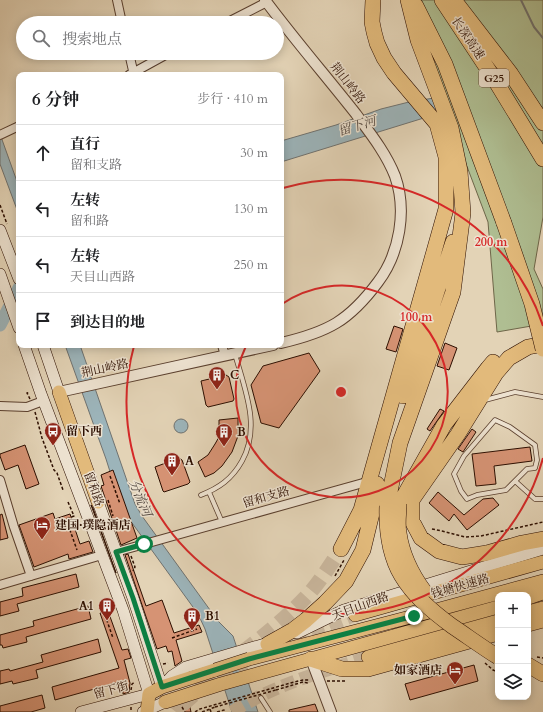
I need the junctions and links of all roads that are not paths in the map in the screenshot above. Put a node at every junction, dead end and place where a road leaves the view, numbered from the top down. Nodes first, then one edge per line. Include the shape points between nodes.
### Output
1 (117, 0) edge
2 (373, 0) edge
3 (408, 0) edge
4 (413, 0) edge
5 (442, 0) edge
6 (453, 0) edge
7 (266, 1) edge
8 (120, 16) edge
9 (239, 16) edge
10 (278, 16) edge
11 (284, 24) edge
12 (129, 60) edge
13 (157, 60) edge
14 (132, 72) edge
15 (136, 72) edge
16 (543, 122) edge
17 (16, 127) edge
18 (3, 133) edge
19 (543, 138) edge
20 (543, 159) edge
21 (446, 209) junction
22 (463, 211) junction
23 (0, 230) edge
24 (16, 271) edge
25 (0, 274) edge
26 (440, 280) junction
27 (16, 318) edge
28 (543, 337) edge
29 (284, 342) edge
30 (543, 344) edge
31 (25, 348) edge
32 (44, 348) edge
33 (224, 348) edge
34 (260, 348) edge
35 (543, 349) edge
36 (230, 355) junction
37 (59, 392) junction
38 (543, 397) edge
39 (43, 401) junction
40 (478, 401) junction
41 (0, 406) edge
42 (0, 480) edge
43 (515, 481) junction
44 (363, 482) dead end
45 (209, 492) junction
46 (201, 496) dead end
47 (543, 499) edge
48 (98, 502) joint
49 (393, 505) junction
50 (222, 522) junction
51 (543, 539) edge
52 (341, 549) tunnel mouth
53 (543, 549) edge
54 (116, 552) junction
55 (102, 555) junction
56 (543, 562) edge
57 (31, 576) junction
58 (543, 581) edge
59 (0, 585) edge
60 (495, 608) edge
61 (543, 608) edge
62 (531, 611) edge
63 (355, 615) tunnel mouth
64 (543, 620) edge
65 (495, 621) edge
66 (531, 623) edge
67 (495, 634) edge
68 (268, 644) junction
69 (495, 645) edge
70 (247, 654) junction
71 (495, 655) edge
72 (368, 657) tunnel mouth
73 (311, 659) junction
74 (531, 667) edge
75 (543, 674) edge
76 (531, 676) edge
77 (543, 683) edge
78 (162, 687) junction
79 (149, 694) junction
80 (261, 698) dead end
81 (165, 707) edge
82 (81, 712) edge
83 (146, 712) edge
84 (270, 712) edge
85 (332, 712) edge

1 - 8 street
2 - 21 highway via 372,22 384,58 437,124 446,157
3 - 22 highway via 418,40 451,128 460,171
4 - 35 highway, bridge via 445,64 532,304
5 - 20 highway, 长深高速 / G25
6 - 16 highway via 511,74
6 - 19 highway, 长深高速 / G25
7 - 9 street
7 - 10 street, 荆山岭路
11 - 29 street, 荆山岭路 via 377,143 395,176 400,198 400,224 396,249 387,271 361,304 344,320 323,331
12 - 14 street
13 - 15 street
17 - 18 street
21 - 26 highway
21 - 52 highway via 361,510
22 - 26 highway
22 - 49 highway via 453,292 400,443
23 - 24 main road
25 - 27 main road
26 - 68 highway via 381,463 363,550 346,581 325,604 293,630
28 - 49 highway via 524,342 501,354 488,368 444,425
30 - 40 highway via 528,347 508,358
31 - 39 main road, 留和路
32 - 37 main road, 留和路
33 - 36 street
34 - 36 street, 荆山岭路
36 - 37 street, 荆山岭路
36 - 45 lane via 245,391 251,432 249,445 237,470 226,482
37 - 48 main road, 留和路
38 - 40 lane via 515,392
39 - 41 street via 27,407
39 - 55 main road, 留和路
40 - 51 highway via 412,500 412,521 421,538 433,547 462,557
42 - 57 street
43 - 43 lane via 526,469 535,468 535,445 510,427 495,420 464,456 454,474 467,499 506,490
43 - 47 lane via 535,499
44 - 50 street, 留和支路
45 - 46 lane
45 - 50 lane
48 - 54 main road, 留和路
49 - 69 highway, bridge via 405,558 424,591 460,621
49 - 71 highway, bridge via 386,526 390,546 402,577 410,589 436,613
50 - 54 street, 留和支路
53 - 68 main road, 天目山西路 via 344,610
54 - 78 main road, 留和路
55 - 57 street
55 - 79 main road, 留和路 via 123,610
56 - 63 main road, 钱塘快速路
57 - 59 street
58 - 70 main road, 天目山西路 via 414,616
60 - 73 main road
61 - 62 main road
64 - 66 highway
65 - 72 main road
67 - 73 highway via 368,669 342,669
68 - 70 main road, 天目山西路
70 - 78 main road, 天目山西路, bridge via 213,665
73 - 81 main road via 221,684
73 - 85 street
74 - 75 highway
76 - 77 highway
78 - 79 main road, 天目山西路
78 - 81 main road, 留和路
79 - 82 main road, 留下街
79 - 83 main road
80 - 84 lane
81 - 83 main road

